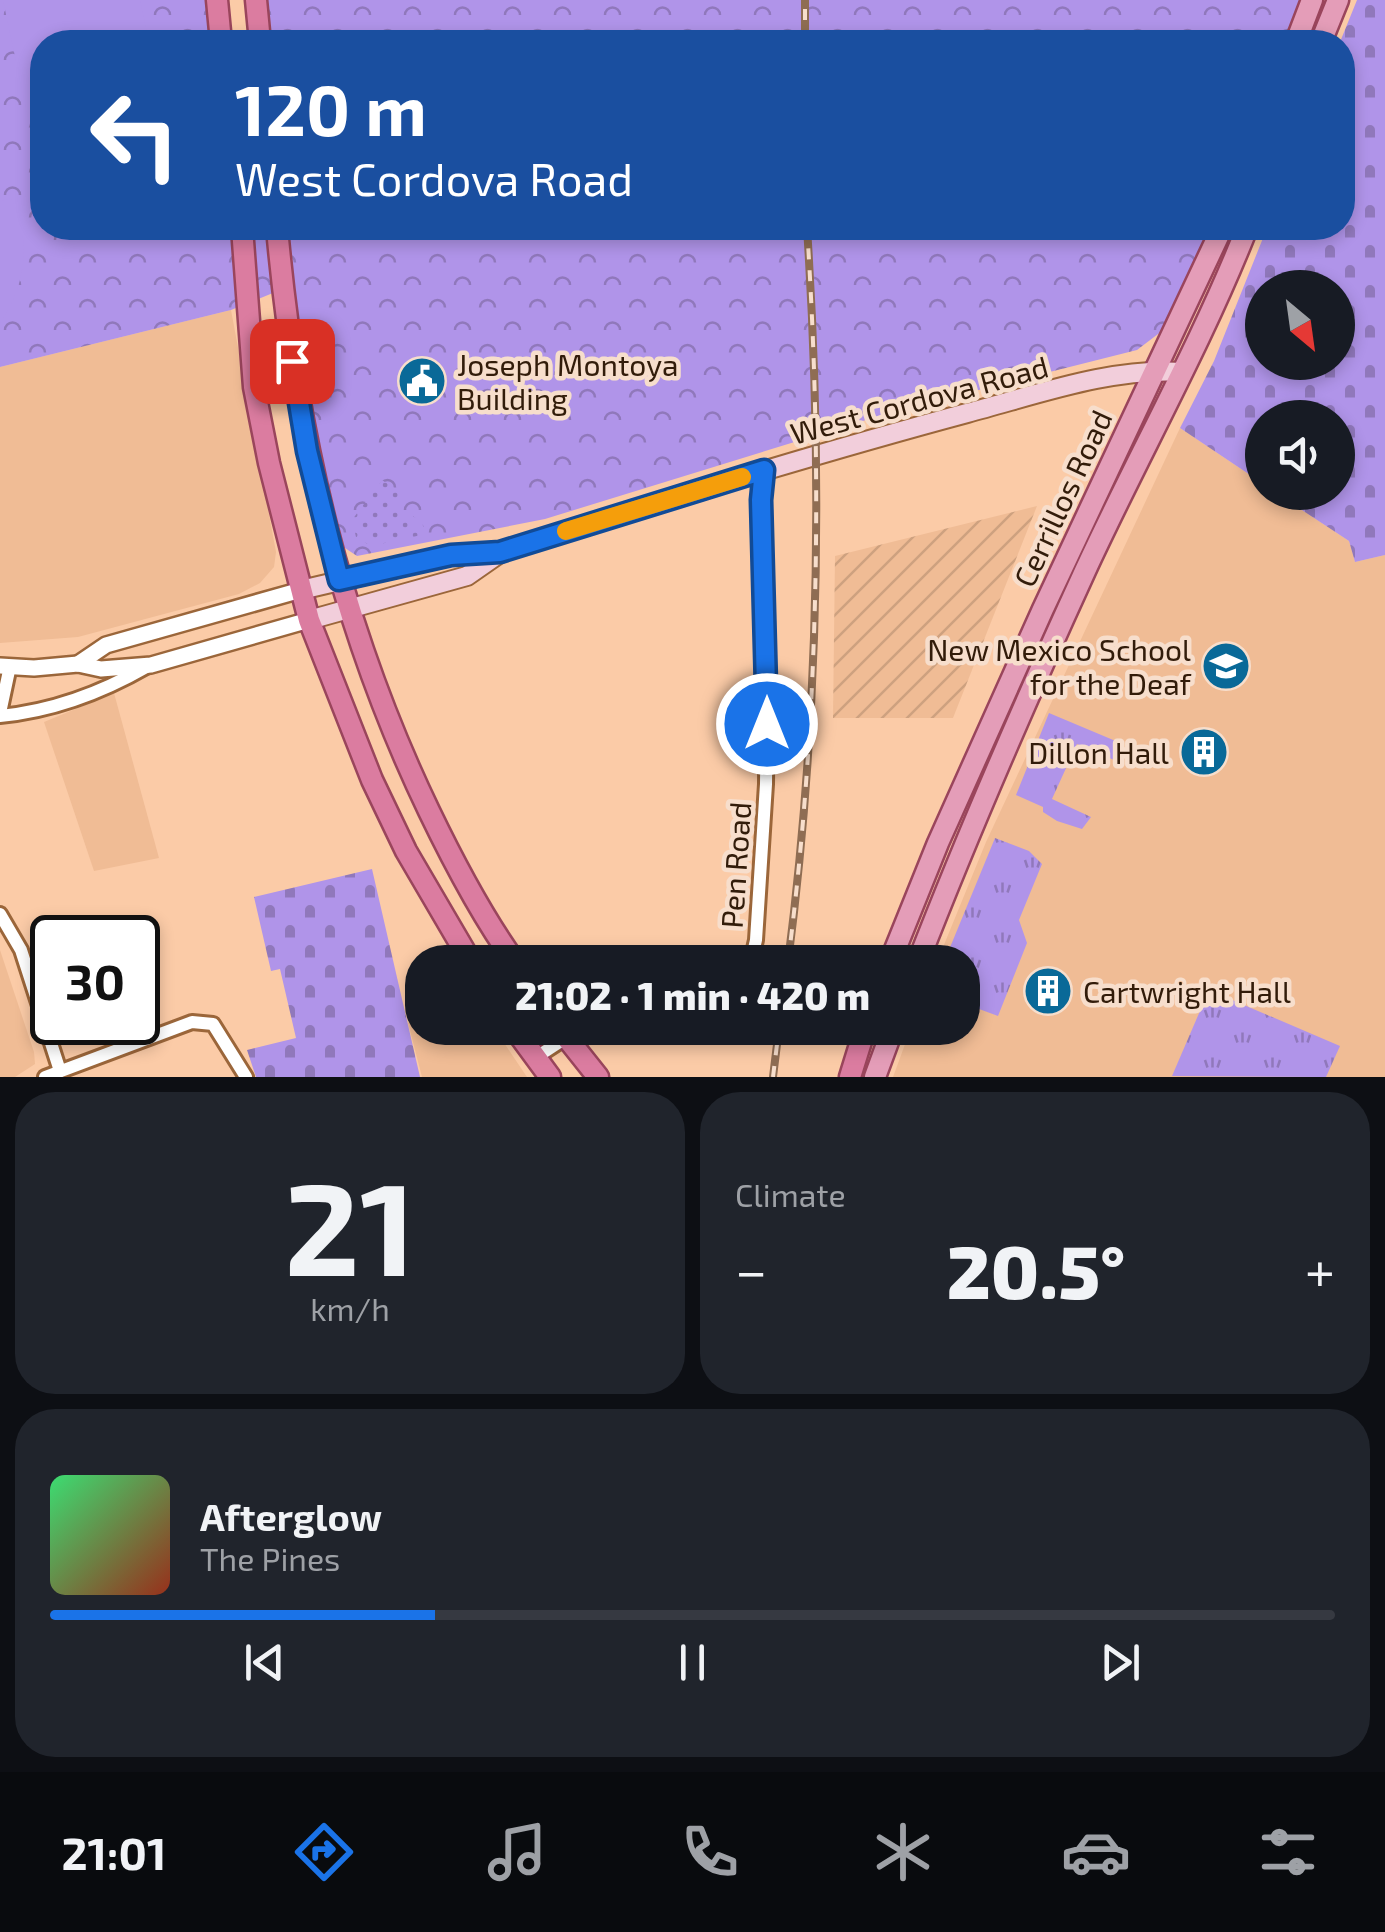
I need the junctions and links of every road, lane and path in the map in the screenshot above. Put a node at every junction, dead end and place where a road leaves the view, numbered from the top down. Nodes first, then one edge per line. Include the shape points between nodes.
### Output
1 (217, 0) edge
2 (256, 0) edge
3 (1312, 0) edge
4 (1338, 0) edge
5 (220, 30) edge
6 (259, 30) edge
7 (1301, 30) edge
8 (1326, 30) edge
9 (243, 240) edge
10 (278, 240) edge
11 (1216, 240) edge
12 (1243, 240) edge
13 (1156, 370) junction
14 (1183, 372) junction
15 (764, 470) junction
16 (500, 552) junction
17 (339, 580) junction
18 (301, 590) junction
19 (348, 608) junction
20 (1043, 608) junction
21 (1065, 617) junction
22 (310, 620) junction
23 (78, 664) junction
24 (150, 665) junction
25 (5, 666) edge
26 (0, 714) edge
27 (0, 914) edge
28 (461, 945) edge
29 (505, 945) edge
30 (755, 945) edge
31 (897, 945) edge
32 (924, 945) edge
33 (526, 1045) edge
34 (552, 1045) edge
35 (578, 1045) edge
36 (859, 1045) edge
37 (887, 1045) edge
38 (536, 1058) junction
39 (60, 1071) junction
40 (45, 1077) edge
41 (246, 1077) edge
42 (550, 1077) edge
43 (598, 1077) edge
44 (846, 1077) edge
45 (875, 1077) edge

1 - 5 highway
2 - 6 highway
3 - 7 main road
4 - 8 main road
9 - 18 highway via 254,387
10 - 17 highway via 297,399
11 - 13 main road, Cerrillos Road
12 - 14 main road, Cerrillos Road
13 - 14 main road, West Cordova Road
13 - 15 main road, West Cordova Road via 982,409
13 - 20 main road, Cerrillos Road
14 - 21 main road, Cerrillos Road
15 - 16 main road, West Cordova Road
15 - 30 street, Pen Road via 766,784
16 - 17 main road, West Cordova Road via 451,555
16 - 19 main road, West Cordova Road via 467,576
17 - 18 main road, West Cordova Road
17 - 19 highway
18 - 22 highway
18 - 23 street, West Cordova Road via 106,645
19 - 22 main road, West Cordova Road
19 - 29 highway via 415,782
20 - 21 main road
20 - 31 main road, Cerrillos Road
21 - 32 main road, Cerrillos Road
22 - 24 street, West Cordova Road
22 - 28 highway via 372,780
23 - 24 street, West Cordova Road via 101,670
23 - 25 street, West Cordova Road
24 - 26 street via 103,690 28,714
25 - 26 street
27 - 39 street via 22,950
33 - 38 highway
34 - 38 street
35 - 43 highway
36 - 44 highway
37 - 45 main road
38 - 42 highway
39 - 40 street
39 - 41 street via 192,1022 213,1024

